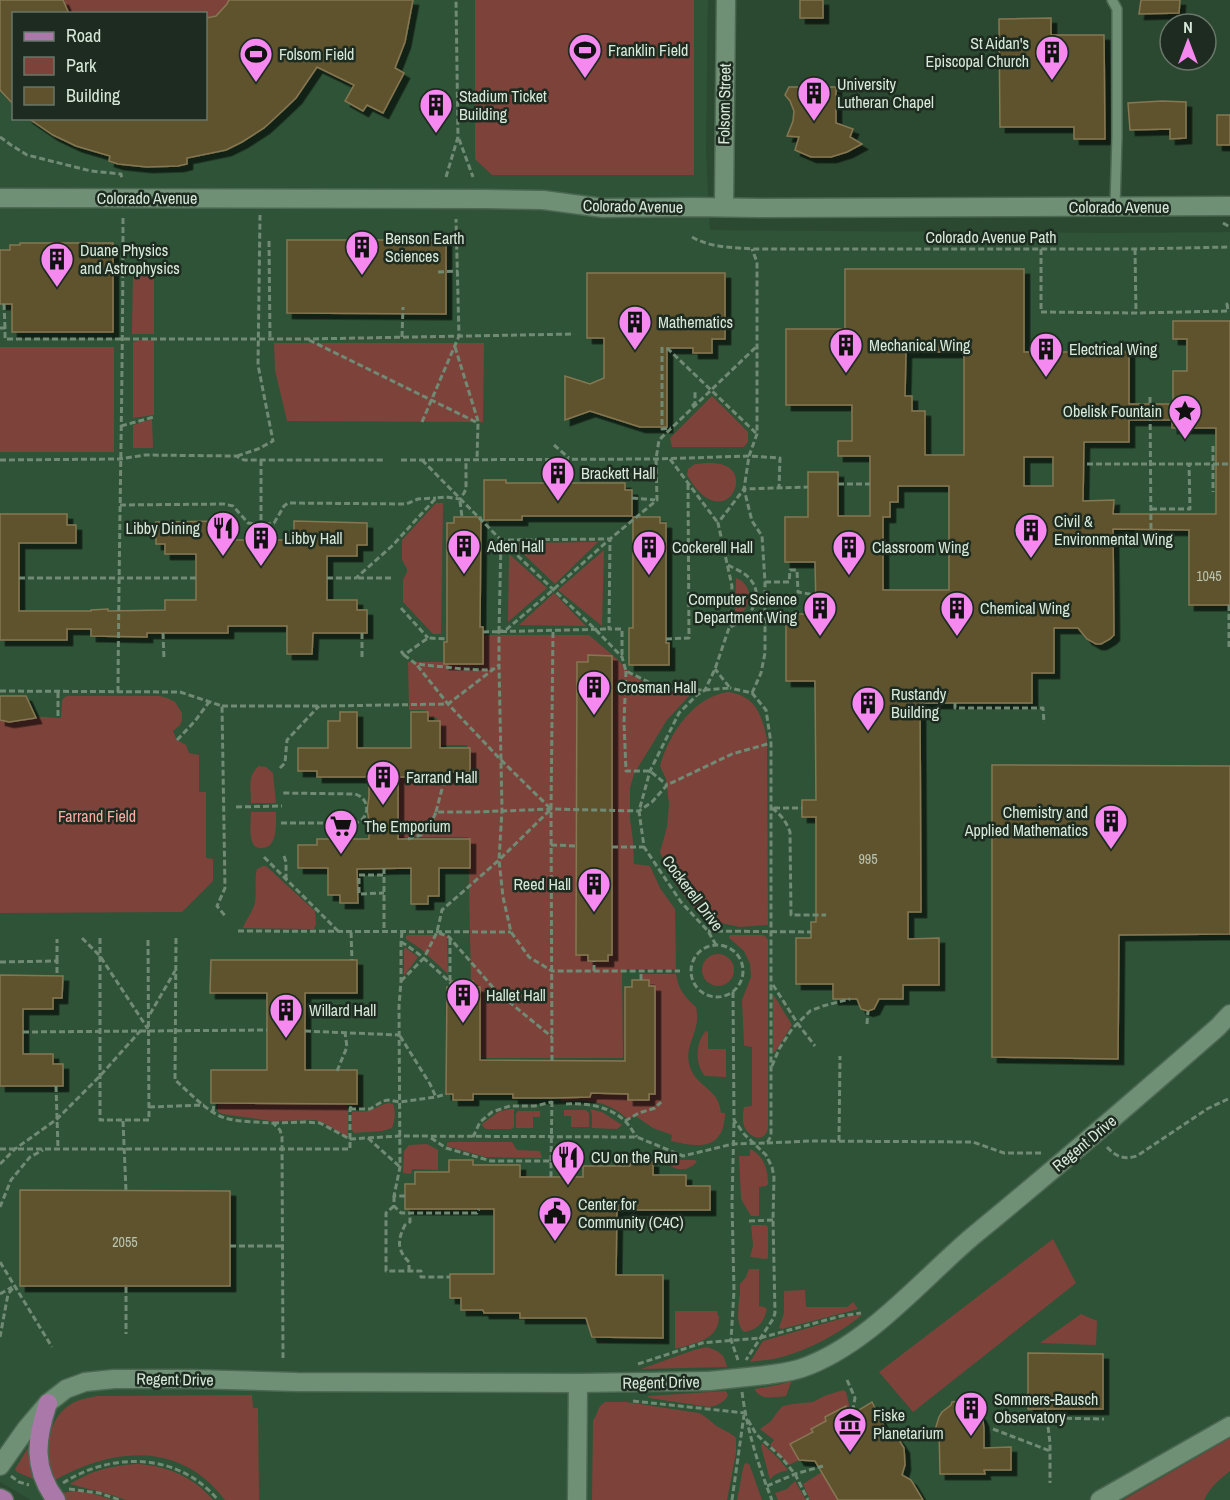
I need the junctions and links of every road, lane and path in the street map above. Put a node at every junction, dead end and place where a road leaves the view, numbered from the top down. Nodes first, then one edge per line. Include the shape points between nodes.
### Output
1 (456, 0) edge
2 (726, 0) edge
3 (1112, 0) edge
4 (0, 137) edge
5 (458, 137) junction
6 (446, 177) dead end
7 (473, 177) dead end
8 (122, 180) dead end
9 (0, 198) edge
10 (262, 198) junction
11 (1230, 206) edge
12 (724, 207) junction
13 (1115, 207) junction
14 (123, 215) dead end
15 (456, 219) dead end
16 (692, 237) dead end
17 (269, 241) dead end
18 (1230, 247) edge
19 (752, 249) junction
20 (1041, 249) junction
21 (1136, 249) junction
22 (458, 271) junction
23 (438, 272) dead end
24 (1230, 303) edge
25 (4, 304) dead end
26 (403, 306) dead end
27 (1136, 313) junction
28 (2, 328) edge
29 (574, 334) dead end
30 (459, 336) junction
31 (402, 337) junction
32 (123, 339) junction
33 (270, 339) junction
34 (307, 339) junction
35 (258, 340) junction
36 (455, 346) junction
37 (662, 347) dead end
38 (756, 347) junction
39 (667, 348) dead end
40 (695, 391) dead end
41 (710, 391) junction
42 (1150, 397) dead end
43 (432, 400) junction
44 (154, 417) dead end
45 (422, 422) dead end
46 (478, 423) junction
47 (121, 426) junction
48 (670, 429) junction
49 (757, 434) junction
50 (554, 445) dead end
51 (1213, 446) dead end
52 (236, 456) junction
53 (749, 456) junction
54 (120, 459) junction
55 (570, 459) junction
56 (656, 459) junction
57 (670, 459) junction
58 (0, 460) edge
59 (261, 460) junction
60 (383, 460) dead end
61 (401, 460) dead end
62 (422, 460) junction
63 (466, 460) junction
64 (477, 460) junction
65 (1087, 464) dead end
66 (1151, 464) junction
67 (1189, 464) junction
68 (1213, 464) junction
69 (1230, 464) edge
70 (688, 483) junction
71 (838, 484) dead end
72 (870, 484) dead end
73 (808, 487) dead end
74 (779, 488) junction
75 (744, 489) junction
76 (1213, 492) dead end
77 (435, 498) junction
78 (632, 498) dead end
79 (460, 499) junction
80 (657, 500) junction
81 (120, 505) junction
82 (1151, 509) junction
83 (462, 517) dead end
84 (718, 523) junction
85 (261, 525) junction
86 (1151, 536) dead end
87 (610, 539) junction
88 (261, 540) dead end
89 (501, 540) junction
90 (728, 565) junction
91 (19, 578) dead end
92 (119, 578) junction
93 (196, 578) dead end
94 (327, 578) dead end
95 (356, 578) junction
96 (392, 578) dead end
97 (765, 582) junction
98 (554, 589) junction
99 (815, 595) dead end
100 (757, 597) junction
101 (765, 597) junction
102 (1229, 605) edge
103 (401, 608) dead end
104 (729, 628) junction
105 (609, 629) junction
106 (596, 630) junction
107 (553, 631) junction
108 (483, 632) dead end
109 (499, 632) junction
110 (163, 633) dead end
111 (362, 633) dead end
112 (428, 638) junction
113 (447, 639) dead end
114 (666, 639) dead end
115 (1230, 646) edge
116 (400, 651) dead end
117 (404, 656) junction
118 (622, 657) junction
119 (362, 658) dead end
120 (164, 660) dead end
121 (416, 664) junction
122 (499, 666) junction
123 (494, 669) junction
124 (715, 669) junction
125 (626, 671) junction
126 (730, 688) junction
127 (705, 690) junction
128 (0, 691) edge
129 (58, 692) junction
130 (118, 692) junction
131 (752, 693) junction
132 (209, 702) junction
133 (955, 703) dead end
134 (448, 704) junction
135 (222, 706) junction
136 (319, 706) junction
137 (58, 718) dead end
138 (1044, 723) dead end
139 (177, 740) dead end
140 (771, 743) junction
141 (500, 759) junction
142 (280, 768) dead end
143 (650, 771) junction
144 (445, 777) dead end
145 (667, 785) junction
146 (282, 793) dead end
147 (282, 806) dead end
148 (236, 807) dead end
149 (772, 808) junction
150 (802, 808) dead end
151 (551, 809) junction
152 (501, 810) junction
153 (639, 811) junction
154 (436, 812) junction
155 (281, 823) dead end
156 (408, 839) dead end
157 (552, 845) junction
158 (576, 846) dead end
159 (612, 847) dead end
160 (644, 847) junction
161 (284, 856) dead end
162 (264, 857) dead end
163 (499, 860) junction
164 (384, 868) dead end
165 (383, 875) junction
166 (286, 880) junction
167 (384, 893) junction
168 (826, 915) dead end
169 (226, 917) dead end
170 (238, 931) dead end
171 (384, 931) junction
172 (708, 931) junction
173 (339, 932) junction
174 (351, 932) junction
175 (402, 932) junction
176 (437, 932) junction
177 (511, 932) junction
178 (771, 932) junction
179 (811, 932) dead end
180 (449, 937) junction
181 (82, 938) dead end
182 (100, 938) dead end
183 (148, 938) dead end
184 (176, 938) dead end
185 (57, 939) dead end
186 (400, 942) junction
187 (716, 945) junction
188 (100, 956) junction
189 (424, 958) junction
190 (352, 960) dead end
191 (57, 961) junction
192 (594, 961) dead end
193 (0, 962) edge
194 (176, 969) junction
195 (552, 971) junction
196 (594, 971) junction
197 (641, 971) junction
198 (680, 971) dead end
199 (57, 976) dead end
200 (641, 980) dead end
201 (401, 981) junction
202 (450, 982) junction
203 (772, 984) junction
204 (452, 987) dead end
205 (733, 992) junction
206 (850, 999) dead end
207 (868, 1011) dead end
208 (1230, 1014) edge
209 (149, 1016) junction
210 (798, 1024) junction
211 (867, 1024) dead end
212 (141, 1030) junction
213 (149, 1030) junction
214 (267, 1030) dead end
215 (176, 1031) junction
216 (305, 1031) dead end
217 (23, 1032) dead end
218 (99, 1032) junction
219 (345, 1033) junction
220 (399, 1035) junction
221 (552, 1037) junction
222 (815, 1046) dead end
223 (840, 1056) dead end
224 (552, 1061) dead end
225 (772, 1068) junction
226 (337, 1071) dead end
227 (99, 1077) junction
228 (56, 1086) dead end
229 (446, 1094) dead end
230 (436, 1097) junction
231 (1230, 1098) edge
232 (400, 1102) junction
233 (661, 1102) dead end
234 (214, 1103) dead end
235 (352, 1104) dead end
236 (566, 1104) dead end
237 (204, 1106) junction
238 (149, 1107) junction
239 (350, 1110) junction
240 (213, 1112) junction
241 (57, 1119) junction
242 (734, 1120) junction
243 (123, 1121) junction
244 (625, 1121) junction
245 (273, 1123) junction
246 (400, 1136) junction
247 (429, 1137) junction
248 (473, 1137) junction
249 (552, 1137) junction
250 (637, 1137) junction
251 (368, 1138) junction
252 (350, 1139) junction
253 (839, 1142) junction
254 (767, 1143) junction
255 (733, 1144) junction
256 (753, 1144) junction
257 (1107, 1147) dead end
258 (58, 1148) junction
259 (0, 1149) edge
260 (15, 1149) junction
261 (45, 1149) junction
262 (283, 1149) junction
263 (124, 1150) junction
264 (1044, 1153) dead end
265 (551, 1161) junction
266 (0, 1164) edge
267 (400, 1167) junction
268 (551, 1177) dead end
269 (126, 1191) dead end
270 (394, 1196) junction
271 (405, 1196) dead end
272 (394, 1206) junction
273 (0, 1207) edge
274 (479, 1209) dead end
275 (410, 1213) junction
276 (773, 1220) junction
277 (749, 1221) dead end
278 (230, 1246) dead end
279 (283, 1246) junction
280 (0, 1262) edge
281 (0, 1270) edge
282 (409, 1271) junction
283 (7, 1273) junction
284 (450, 1276) dead end
285 (15, 1286) junction
286 (126, 1287) dead end
287 (0, 1294) edge
288 (863, 1312) dead end
289 (126, 1334) dead end
290 (0, 1337) edge
291 (760, 1338) junction
292 (731, 1340) junction
293 (52, 1347) dead end
294 (283, 1358) dead end
295 (746, 1362) dead end
296 (638, 1364) dead end
297 (741, 1370) dead end
298 (847, 1380) dead end
299 (578, 1383) junction
300 (742, 1392) dead end
301 (623, 1400) dead end
302 (48, 1403) junction
303 (1046, 1409) dead end
304 (745, 1413) junction
305 (852, 1414) dead end
306 (1048, 1418) junction
307 (1104, 1419) dead end
308 (1230, 1425) edge
309 (993, 1429) dead end
310 (1050, 1451) junction
311 (0, 1466) edge
312 (823, 1466) dead end
313 (795, 1474) junction
314 (1050, 1483) dead end
315 (766, 1486) junction
316 (57, 1493) edge
317 (0, 1498) edge
318 (4, 1500) edge
319 (120, 1500) edge
320 (218, 1500) edge
321 (577, 1500) edge
322 (732, 1500) edge
323 (772, 1500) edge
324 (808, 1500) edge
325 (1100, 1500) edge

1 - 5 path
2 - 12 street, Folsom Street
3 - 13 lane via 1117,9
4 - 8 path via 27,155 91,171 121,174
5 - 6 path
5 - 7 path
9 - 10 street, Colorado Avenue
10 - 12 street, Colorado Avenue via 510,200 603,208
10 - 35 path
11 - 13 street, Colorado Avenue
12 - 13 street, Colorado Avenue
14 - 32 path
15 - 22 path
16 - 19 path, Colorado Avenue Path via 713,246
17 - 33 path
18 - 21 path, Colorado Avenue Path
19 - 20 path, Colorado Avenue Path
19 - 38 path via 757,262
20 - 21 path, Colorado Avenue Path
20 - 27 path via 1041,312
21 - 27 path
22 - 23 path
22 - 30 path
24 - 27 path via 1228,311
25 - 28 path
26 - 31 path
28 - 32 path via 5,339
29 - 30 path
30 - 31 path
30 - 36 path
31 - 34 path
32 - 35 path
32 - 47 path
33 - 34 path
33 - 35 path
34 - 43 path
35 - 52 path via 258,365 273,441
36 - 43 path
36 - 46 path
37 - 48 path via 662,429
38 - 41 path
38 - 49 path
39 - 41 path
40 - 48 path via 695,403
41 - 48 path
41 - 49 path
42 - 66 path
43 - 45 path
43 - 46 path
44 - 47 path
46 - 64 path
47 - 54 path
48 - 56 path via 659,440
49 - 53 path
50 - 55 path
51 - 68 path
52 - 54 path via 145,455
52 - 59 path
53 - 57 path
53 - 74 path via 780,458
53 - 75 path
54 - 58 path
54 - 81 path
55 - 56 path
55 - 64 path
56 - 57 path
56 - 80 path
57 - 70 path
59 - 60 path
59 - 85 path
61 - 62 path
62 - 63 path
62 - 79 path
63 - 64 path
63 - 79 path via 466,489
65 - 66 path
66 - 67 path
66 - 82 path
67 - 68 path
67 - 82 path via 1190,509
68 - 69 path
68 - 76 path
70 - 84 path
70 - 114 path via 689,638
71 - 72 path
73 - 74 path
74 - 75 path
75 - 84 path
75 - 97 path via 752,521 762,536
77 - 79 path
77 - 85 path via 406,504 288,503 274,523
77 - 95 path via 392,546
78 - 80 path
79 - 83 path
79 - 89 path
80 - 87 path
81 - 85 path via 224,504 233,506 248,523
81 - 92 path
82 - 86 path
84 - 90 path, Cockerell Drive
85 - 88 path
87 - 89 path
87 - 98 path
87 - 105 path
89 - 98 path
89 - 109 path
90 - 100 path via 748,576
90 - 104 path, Cockerell Drive via 732,586
91 - 92 path
92 - 93 path
92 - 130 path
94 - 95 path
95 - 96 path
97 - 99 path via 789,582 790,570 797,570 798,592
97 - 101 path
98 - 106 path
98 - 109 path
100 - 101 path
100 - 104 path via 748,615
101 - 131 path via 765,653
102 - 115 path
103 - 112 path
104 - 124 path, Cockerell Drive
105 - 106 path
105 - 118 path via 622,629
106 - 107 path
106 - 118 path
107 - 109 path
107 - 151 path
108 - 109 path
109 - 122 path
110 - 120 path
111 - 119 path
112 - 113 path
112 - 117 path
116 - 117 path
117 - 121 path
118 - 125 path
121 - 123 path
121 - 134 path
122 - 123 path
122 - 141 path
123 - 134 path
124 - 126 path
124 - 127 path, Cockerell Drive
125 - 127 path via 663,689
125 - 143 path via 626,771
126 - 127 path
126 - 131 path
127 - 143 path, Cockerell Drive via 679,713
128 - 129 path
129 - 130 path
129 - 137 path
130 - 132 path via 180,692
131 - 140 path via 766,710
132 - 135 path
132 - 139 path
133 - 138 path via 955,708 1043,708
134 - 136 path
134 - 141 path
135 - 136 path
135 - 169 path via 225,888 217,906
136 - 142 path via 287,740 285,763
140 - 145 path via 732,754
140 - 149 path
141 - 151 path
141 - 152 path
143 - 145 path
143 - 153 path, Cockerell Drive
144 - 154 path
145 - 153 path
146 - 155 path via 355,794 362,796 367,810 356,823
147 - 148 path
149 - 150 path
149 - 168 path via 790,832 791,915
149 - 178 path
151 - 152 path
151 - 153 path
151 - 157 path
151 - 163 path
152 - 154 path
152 - 163 path
153 - 160 path, Cockerell Drive
154 - 156 path via 427,833
157 - 158 path
157 - 195 path
159 - 160 path
160 - 172 path, Cockerell Drive via 681,902
161 - 166 path
162 - 166 path
163 - 176 path via 442,910
163 - 177 path via 502,897
164 - 165 path
165 - 167 path
165 - 167 path via 359,875 359,894
166 - 173 path
167 - 171 path
170 - 173 path
171 - 174 path
171 - 175 path
172 - 178 path
172 - 187 path, Cockerell Drive
173 - 174 path
174 - 190 path
175 - 176 path
175 - 186 path
176 - 177 path
176 - 180 path
176 - 189 path
177 - 195 path via 529,957
178 - 179 path
178 - 203 path
180 - 202 path
180 - 221 path via 497,992
181 - 188 path
182 - 188 path
183 - 209 path
184 - 194 path
185 - 191 path
186 - 189 path
186 - 201 path
187 - 205 path, Cockerell Drive via 732,949 742,962 742,978
187 - 205 path, Cockerell Drive via 707,946 694,958 694,984 700,991 717,997
188 - 213 path
188 - 218 path
189 - 201 path
189 - 202 path
191 - 193 path
191 - 199 path
192 - 196 path
194 - 209 path
194 - 215 path
195 - 196 path
195 - 221 path
196 - 197 path
197 - 198 path
197 - 200 path
201 - 220 path
202 - 204 path
203 - 210 path
203 - 225 path
205 - 242 path, Cockerell Drive
206 - 210 path via 810,1011
207 - 211 path
208 - 299 street, Regent Drive, bridge via 867,1332 826,1358 800,1369 709,1381
209 - 213 path
210 - 222 path
210 - 225 path via 779,1049
212 - 213 path
212 - 218 path
212 - 227 path
213 - 215 path
213 - 238 path
214 - 215 path
215 - 237 path via 176,1080
216 - 219 path
217 - 218 path
218 - 227 path
219 - 220 path
219 - 226 path via 347,1047
220 - 230 path
220 - 232 path
221 - 224 path
223 - 253 path
225 - 254 path via 771,1136
227 - 241 path
227 - 243 path via 100,1120
228 - 241 path
229 - 230 path
230 - 232 path
231 - 257 path via 1137,1156 1123,1158
232 - 239 path via 388,1100 369,1109
232 - 246 path
233 - 244 path
234 - 240 path
235 - 239 path
236 - 244 path via 605,1109
237 - 238 path
237 - 240 path
238 - 243 path via 149,1120
239 - 252 path
240 - 245 path via 222,1118
241 - 258 path
241 - 260 path
242 - 255 path, Cockerell Drive
242 - 256 path
243 - 263 path
244 - 250 path
245 - 252 path via 320,1123
245 - 262 path via 280,1130
246 - 247 path
246 - 251 path
246 - 267 path
247 - 248 path
247 - 265 path via 446,1148 491,1161
248 - 249 path
248 - 249 path via 480,1122 492,1112 552,1100
249 - 250 path
249 - 265 path
250 - 255 path via 683,1156
251 - 252 path
251 - 267 path
252 - 262 path via 350,1149
253 - 254 path
253 - 264 path via 973,1142 1004,1153
254 - 256 path
255 - 256 path
255 - 292 path, Cockerell Drive
256 - 276 path via 766,1155 772,1167
258 - 261 path
258 - 263 path
259 - 260 path
260 - 261 path
260 - 266 path
261 - 273 path via 30,1157 11,1180
262 - 263 path
262 - 279 path
263 - 269 path
265 - 268 path
267 - 270 path
270 - 271 path
270 - 272 path
272 - 275 path via 400,1213
272 - 282 path via 386,1214 386,1271
274 - 275 path via 477,1213
275 - 282 path via 410,1222 398,1241 409,1262
276 - 277 path
276 - 291 path via 775,1313
278 - 279 path
279 - 294 path
280 - 283 path
281 - 283 path
282 - 284 path via 421,1271 421,1277
283 - 285 path
285 - 287 path
285 - 290 path via 8,1294
285 - 293 path
286 - 289 path
288 - 291 path
291 - 292 path
291 - 295 path
292 - 296 path via 702,1343
292 - 297 path
298 - 305 path via 855,1398
299 - 302 street, Regent Drive via 114,1379 85,1382 66,1389
299 - 321 street
300 - 304 path
301 - 304 path
302 - 311 street, Regent Drive
302 - 316 main road via 41,1429 40,1467 49,1490
303 - 306 path
304 - 313 path via 756,1434
304 - 315 path
304 - 322 path
306 - 307 path
306 - 310 path
308 - 325 street
309 - 310 path
310 - 314 path
312 - 313 path
313 - 315 path
313 - 324 path
315 - 323 path
316 - 319 path via 67,1489
316 - 320 path via 76,1475 102,1466 141,1461 182,1472
317 - 318 main road

